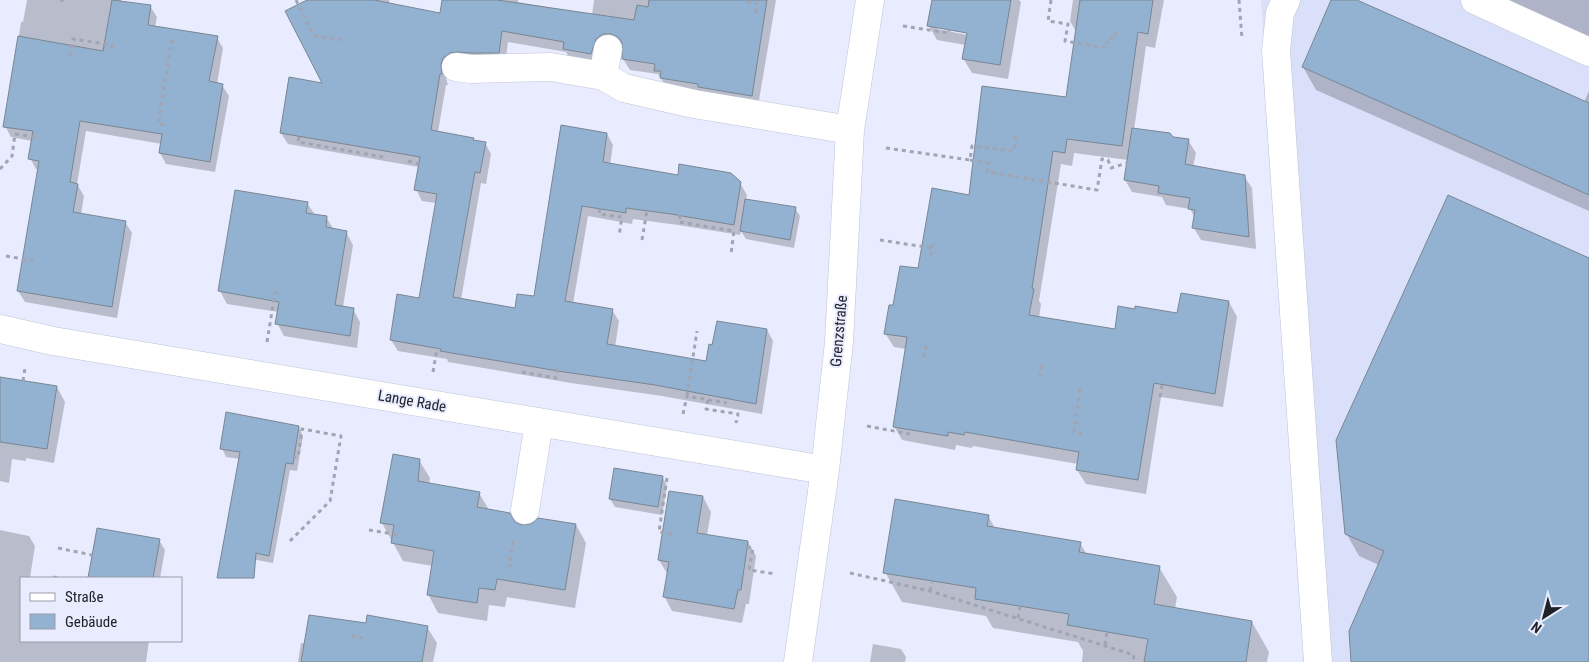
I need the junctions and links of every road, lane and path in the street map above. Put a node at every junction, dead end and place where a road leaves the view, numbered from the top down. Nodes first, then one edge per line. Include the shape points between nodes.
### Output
1 (296, 0) edge
2 (870, 0) edge
3 (1052, 0) edge
4 (1286, 0) edge
5 (1474, 0) edge
6 (748, 2) dead end
7 (755, 16) dead end
8 (903, 26) dead end
9 (1116, 29) dead end
10 (949, 30) dead end
11 (172, 39) dead end
12 (341, 40) dead end
13 (608, 49) dead end
14 (111, 52) dead end
15 (1589, 52) edge
16 (70, 56) dead end
17 (456, 67) dead end
18 (603, 76) junction
19 (164, 125) dead end
20 (850, 130) junction
21 (36, 132) dead end
22 (1016, 132) dead end
23 (299, 137) dead end
24 (338, 144) dead end
25 (336, 148) junction
26 (886, 148) dead end
27 (383, 157) dead end
28 (970, 160) junction
29 (408, 162) dead end
30 (1126, 163) dead end
31 (418, 164) dead end
32 (0, 169) edge
33 (600, 209) dead end
34 (647, 210) dead end
35 (680, 215) dead end
36 (619, 236) dead end
37 (642, 240) dead end
38 (880, 240) dead end
39 (933, 242) dead end
40 (932, 248) junction
41 (731, 254) dead end
42 (6, 256) dead end
43 (931, 256) dead end
44 (35, 261) dead end
45 (280, 294) dead end
46 (0, 329) edge
47 (697, 332) dead end
48 (926, 345) dead end
49 (437, 348) dead end
50 (266, 351) dead end
51 (924, 357) dead end
52 (1042, 364) dead end
53 (557, 368) dead end
54 (522, 372) dead end
55 (1040, 377) dead end
56 (432, 378) dead end
57 (1162, 384) dead end
58 (1080, 389) dead end
59 (687, 396) junction
60 (1160, 397) dead end
61 (708, 400) junction
62 (727, 403) dead end
63 (682, 420) dead end
64 (540, 422) junction
65 (867, 426) dead end
66 (735, 429) dead end
67 (910, 434) dead end
68 (1082, 434) dead end
69 (294, 457) dead end
70 (825, 470) junction
71 (668, 471) dead end
72 (525, 510) dead end
73 (369, 530) dead end
74 (673, 534) dead end
75 (400, 535) dead end
76 (290, 540) dead end
77 (748, 547) dead end
78 (58, 548) dead end
79 (92, 555) dead end
80 (772, 573) dead end
81 (850, 573) dead end
82 (932, 582) dead end
83 (930, 591) junction
84 (1020, 606) dead end
85 (1018, 618) junction
86 (1107, 632) dead end
87 (351, 636) dead end
88 (364, 638) dead end
89 (1105, 645) junction
90 (798, 662) edge
91 (1133, 662) edge
92 (1318, 662) edge

1 - 12 path via 314,36
2 - 20 street, Grenzstraße
3 - 9 path via 1048,21 1068,24 1065,41 1106,48 1108,38 1115,39
4 - 92 street via 1280,13 1276,50
5 - 15 street
6 - 7 path via 757,3
8 - 10 path via 948,34
11 - 19 path via 158,124
13 - 18 street
14 - 16 path via 112,45 73,39
17 - 18 street via 551,67
18 - 20 street via 624,88 694,104
20 - 70 street, Grenzstraße via 839,342
21 - 32 path via 35,137 15,134 12,156
22 - 28 path via 1014,151 972,146
23 - 25 path via 298,142
24 - 25 path
25 - 27 path
26 - 28 path
28 - 30 path via 988,163 987,172 1097,190 1102,159 1108,160 1111,168
29 - 31 path
33 - 36 path via 599,214 622,218
34 - 37 path
35 - 41 path via 679,222 734,231
38 - 40 path
39 - 40 path
40 - 43 path
42 - 44 path
45 - 50 path via 275,293
46 - 64 street, Lange Rade via 53,341
47 - 59 path
48 - 51 path
49 - 56 path
52 - 55 path
53 - 54 path via 556,378
57 - 60 path
58 - 68 path via 1074,432
59 - 61 path
59 - 63 path
61 - 62 path
61 - 66 path via 706,408 738,414
64 - 70 street, Lange Rade
64 - 72 street
65 - 67 path
69 - 76 path via 298,457 302,429 341,436 330,501
70 - 90 street, Grenzstraße
71 - 74 path via 658,532
73 - 75 path
77 - 80 path via 752,548 749,570
78 - 79 path
81 - 83 path
82 - 83 path
83 - 85 path
84 - 85 path
85 - 89 path
86 - 89 path
87 - 88 path
89 - 91 path via 1134,655

